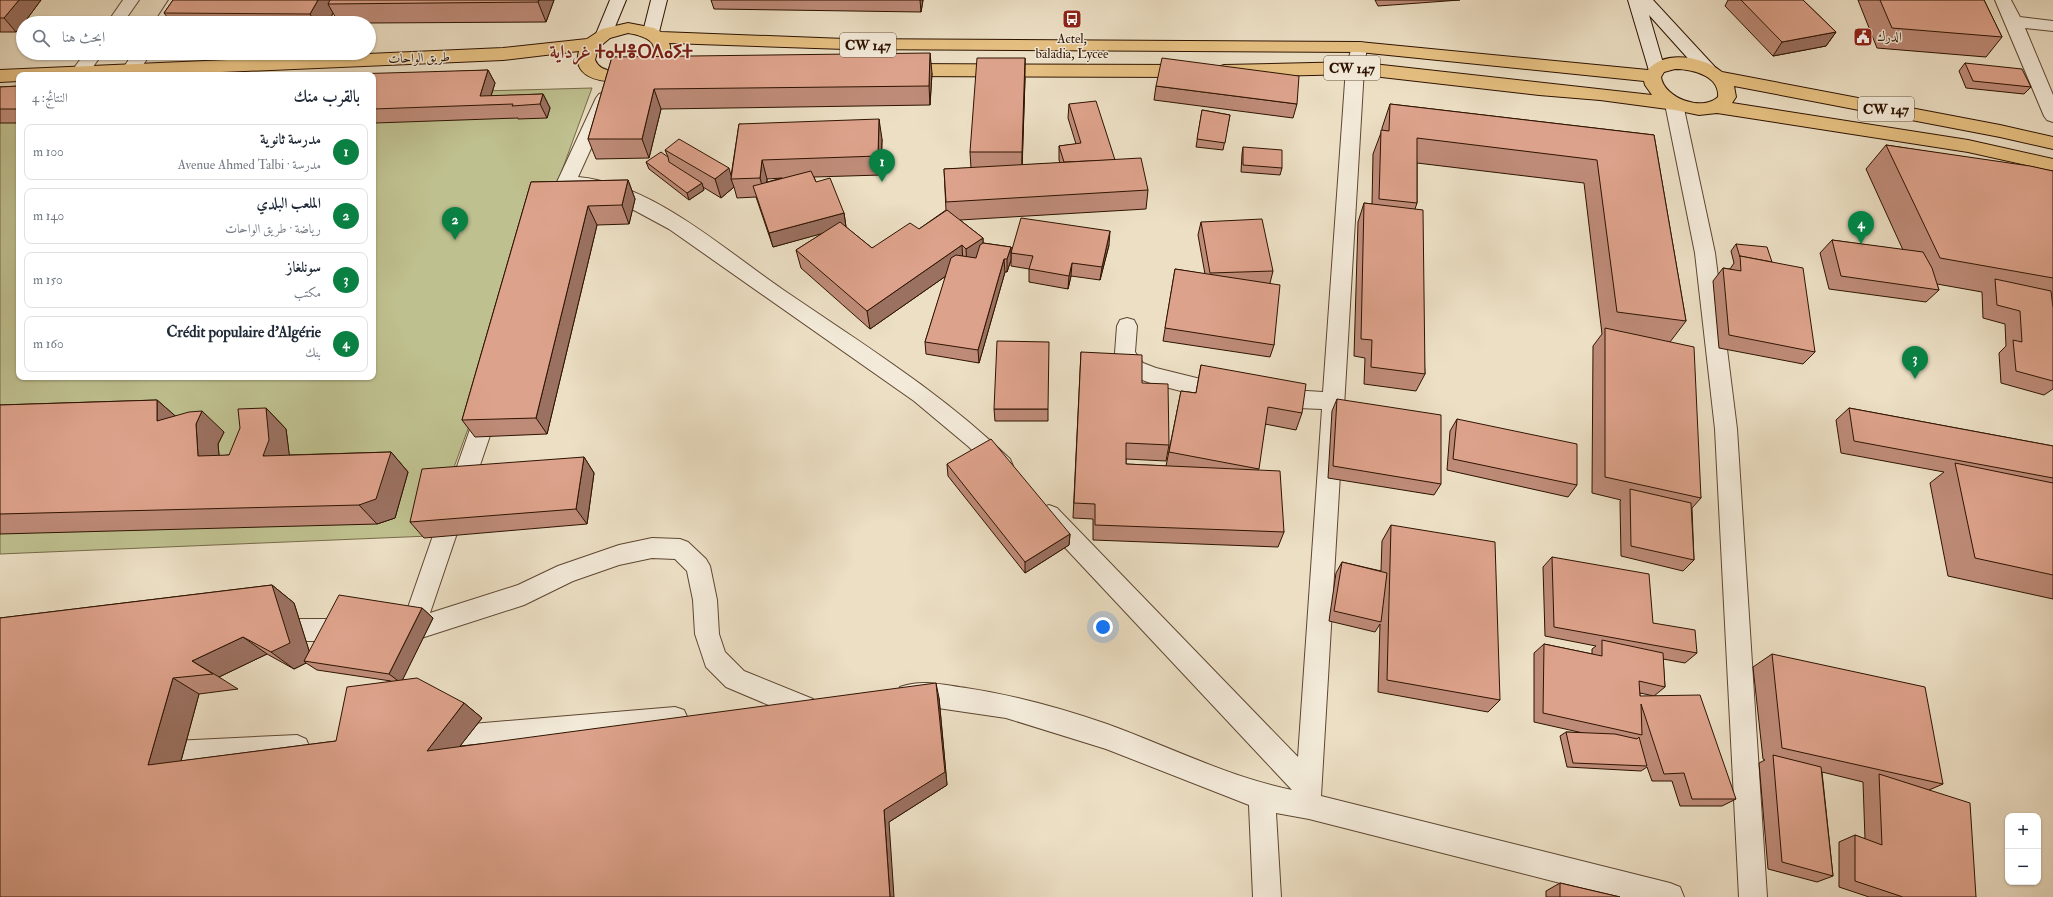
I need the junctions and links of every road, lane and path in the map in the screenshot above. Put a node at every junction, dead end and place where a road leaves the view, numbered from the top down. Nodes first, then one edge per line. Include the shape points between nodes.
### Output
1 (131, 0) edge
2 (177, 0) edge
3 (618, 0) edge
4 (659, 0) edge
5 (1636, 0) edge
6 (1644, 0) edge
7 (2002, 0) edge
8 (120, 16) edge
9 (167, 16) edge
10 (2014, 22) junction
11 (2053, 26) edge
12 (655, 34) junction
13 (597, 39) junction
14 (503, 54) junction
15 (376, 56) edge
16 (1357, 58) junction
17 (89, 60) edge
18 (137, 60) edge
19 (287, 60) edge
20 (587, 65) junction
21 (651, 67) junction
22 (674, 68) edge
23 (131, 70) junction
24 (886, 70) edge
25 (80, 72) joint
26 (1654, 73) junction
27 (1713, 74) junction
28 (16, 75) edge
29 (0, 76) edge
30 (614, 78) junction
31 (1674, 104) junction
32 (1718, 107) junction
33 (2053, 116) edge
34 (2053, 143) edge
35 (2053, 165) edge
36 (566, 182) junction
37 (558, 203) edge
38 (1127, 326) dead end
39 (494, 390) edge
40 (1334, 401) junction
41 (1014, 478) edge
42 (1035, 501) edge
43 (254, 630) edge
44 (412, 630) junction
45 (887, 698) edge
46 (757, 712) edge
47 (694, 717) edge
48 (412, 742) edge
49 (318, 747) edge
50 (128, 756) edge
51 (1308, 796) junction
52 (1262, 797) junction
53 (1267, 897) edge
54 (1670, 897) edge
55 (1753, 897) edge

1 - 8 street
2 - 9 street
3 - 13 street
4 - 12 street
5 - 26 street
6 - 27 street
7 - 10 street
10 - 11 street
10 - 33 street
12 - 13 main road via 640,28 628,28
12 - 16 main road, CW 147 via 845,44
12 - 21 main road via 663,44 663,52
13 - 14 main road, طريق الواحات
13 - 20 main road via 585,58
14 - 15 main road, طريق الواحات
14 - 20 main road, طريق الواحات
16 - 24 main road, CW 147 via 1205,71
16 - 26 main road, CW 147
16 - 31 main road, CW 147 via 1539,89
16 - 40 street
17 - 25 street
18 - 23 street
19 - 23 main road, طريق الواحات
20 - 30 main road via 597,73
21 - 22 main road
21 - 30 main road via 640,73
23 - 25 main road, طريق الواحات
26 - 27 main road, CW 147 via 1663,65 1685,63
26 - 31 main road, CW 147 via 1652,83 1657,91
27 - 32 main road via 1724,84 1727,97
27 - 34 main road, CW 147
28 - 29 main road, طريق الواحات
30 - 36 street
31 - 32 main road, CW 147 via 1699,110
31 - 55 street via 1705,253 1726,429
32 - 35 main road, CW 147 via 1968,146
36 - 37 street
36 - 41 street via 612,189 674,222 772,293 936,405 976,438
38 - 40 street via 1125,353 1136,368 1153,376 1250,396
39 - 44 street
40 - 51 street
42 - 51 street
43 - 44 street
44 - 46 street via 524,594 566,573 619,555 652,548 680,549 698,566 705,600 707,634 715,660 735,679 815,706
45 - 52 street via 924,694 1006,706 1106,736
47 - 48 street
49 - 50 street
51 - 52 street
51 - 54 street
52 - 53 street

